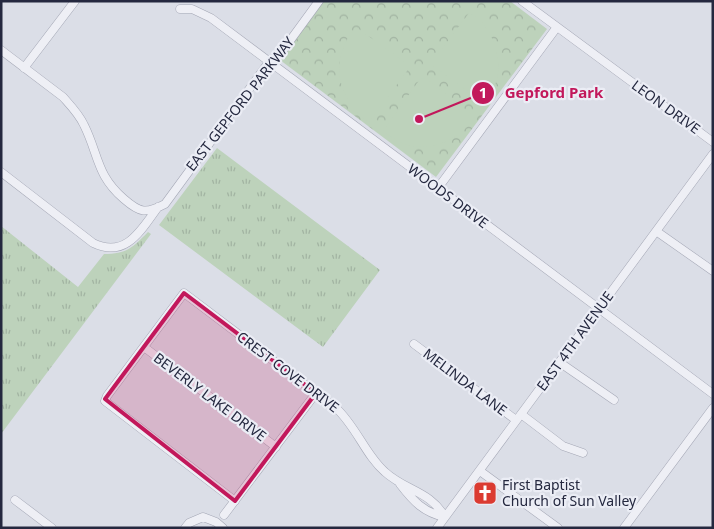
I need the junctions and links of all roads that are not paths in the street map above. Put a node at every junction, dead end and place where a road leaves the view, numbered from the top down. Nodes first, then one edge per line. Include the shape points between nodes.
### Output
1 (75, 1) edge
2 (319, 1) edge
3 (522, 1) edge
4 (180, 9) dead end
5 (557, 27) junction
6 (1, 50) edge
7 (269, 62) junction
8 (24, 68) junction
9 (713, 142) edge
10 (713, 154) edge
11 (1, 172) edge
12 (438, 188) junction
13 (160, 207) junction
14 (656, 231) junction
15 (713, 271) edge
16 (598, 309) junction
17 (414, 344) dead end
18 (144, 347) junction
19 (559, 362) junction
20 (316, 394) junction
21 (713, 394) edge
22 (614, 400) dead end
23 (713, 408) edge
24 (519, 417) junction
25 (276, 446) junction
26 (584, 453) dead end
27 (480, 471) junction
28 (15, 500) dead end
29 (235, 501) junction
30 (224, 516) dead end
31 (445, 517) junction
32 (52, 528) edge
33 (185, 528) edge
34 (223, 528) edge
35 (437, 528) edge
36 (558, 528) edge
37 (624, 528) edge

1 - 8 street
2 - 7 street, EAST GEPFORD PARKWAY via 281,53
3 - 5 street, LEON DRIVE
4 - 7 street, WOODS DRIVE via 192,9 211,18
5 - 9 street, LEON DRIVE
5 - 12 street
6 - 8 street
7 - 12 street, WOODS DRIVE
7 - 13 street, EAST GEPFORD PARKWAY
8 - 13 street via 63,97 78,115 99,167 112,189 135,209 147,211
10 - 14 street, EAST 4TH AVENUE
11 - 13 street, EAST GEPFORD PARKWAY via 99,246 114,248 128,243
12 - 16 street, WOODS DRIVE
14 - 15 street
14 - 16 street, EAST 4TH AVENUE
16 - 19 street, EAST 4TH AVENUE
16 - 21 street, WOODS DRIVE
17 - 24 street, MELINDA LANE
18 - 20 street, CREST COVE DRIVE via 184,293
18 - 25 street, BEVERLY LAKE DRIVE
18 - 29 street via 105,401
19 - 22 street
19 - 24 street, EAST 4TH AVENUE
20 - 25 street
20 - 31 street, CREST COVE DRIVE via 342,414 378,464 400,484 418,490 439,506
23 - 37 street
24 - 26 street, MELINDA LANE via 563,446
24 - 27 street, EAST 4TH AVENUE
25 - 29 street
27 - 31 street, EAST 4TH AVENUE
27 - 36 street
28 - 32 street
29 - 30 street
31 - 35 street, EAST 4TH AVENUE
33 - 34 street via 203,517

